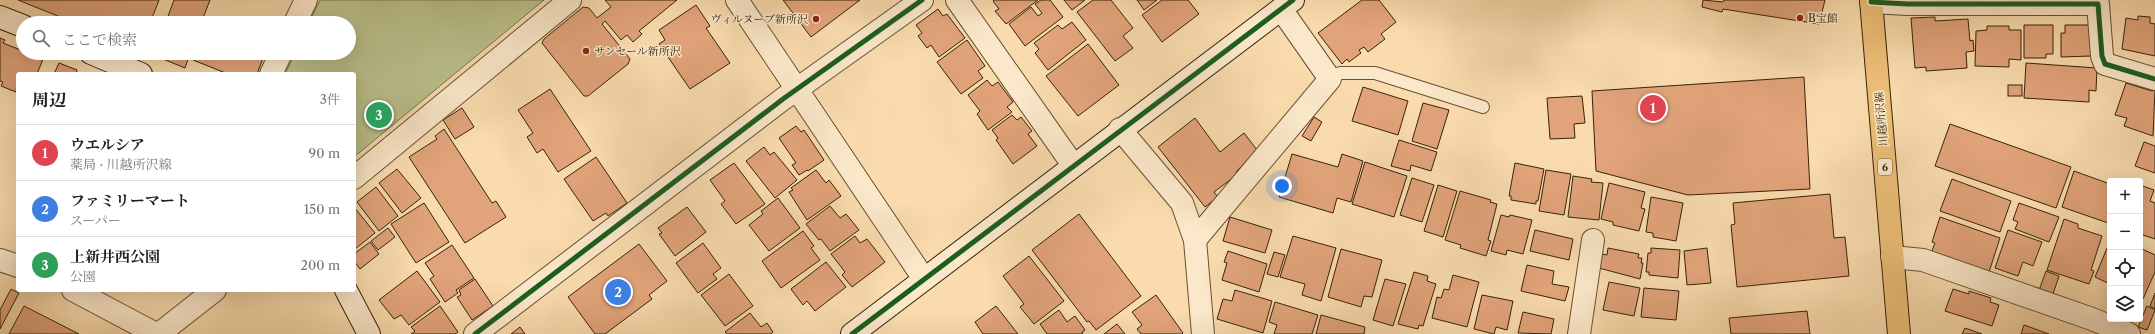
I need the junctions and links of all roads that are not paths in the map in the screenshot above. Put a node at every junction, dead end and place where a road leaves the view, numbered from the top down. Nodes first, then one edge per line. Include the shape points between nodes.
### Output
1 (306, 0) edge
2 (570, 0) edge
3 (737, 0) edge
4 (922, 0) edge
5 (957, 0) edge
6 (1871, 1) edge
7 (1287, 4) edge
8 (299, 16) edge
9 (0, 17) edge
10 (16, 23) edge
11 (108, 60) edge
12 (278, 60) edge
13 (136, 72) edge
14 (272, 72) edge
15 (1330, 79) junction
16 (2155, 79) edge
17 (796, 90) junction
18 (1483, 107) dead end
19 (1120, 129) junction
20 (1073, 165) junction
21 (356, 176) edge
22 (1195, 240) junction
23 (1593, 240) dead end
24 (1892, 257) junction
25 (0, 260) edge
26 (16, 265) edge
27 (924, 279) junction
28 (77, 292) edge
29 (212, 292) edge
30 (347, 292) edge
31 (156, 334) edge
32 (160, 334) edge
33 (369, 334) edge
34 (475, 334) edge
35 (852, 334) edge
36 (1203, 334) edge
37 (1579, 334) edge
38 (1899, 334) edge
39 (2129, 334) edge

1 - 8 street
2 - 21 street
3 - 17 street
4 - 17 street
5 - 20 street
6 - 16 street via 1908,4 2098,4 2102,56 2105,64
6 - 24 main road, 川越所沢線 / 6
7 - 15 street
7 - 19 street
9 - 10 street
11 - 13 street
12 - 14 street
15 - 18 lane via 1340,73 1375,73
15 - 22 street
17 - 27 street
17 - 34 street
19 - 20 street
19 - 22 street via 1182,202
20 - 27 street
22 - 36 street
23 - 37 street
24 - 38 main road, 川越所沢線 / 6
24 - 39 street via 1923,260
25 - 26 street
27 - 35 street
28 - 31 street
29 - 32 street
30 - 33 street

